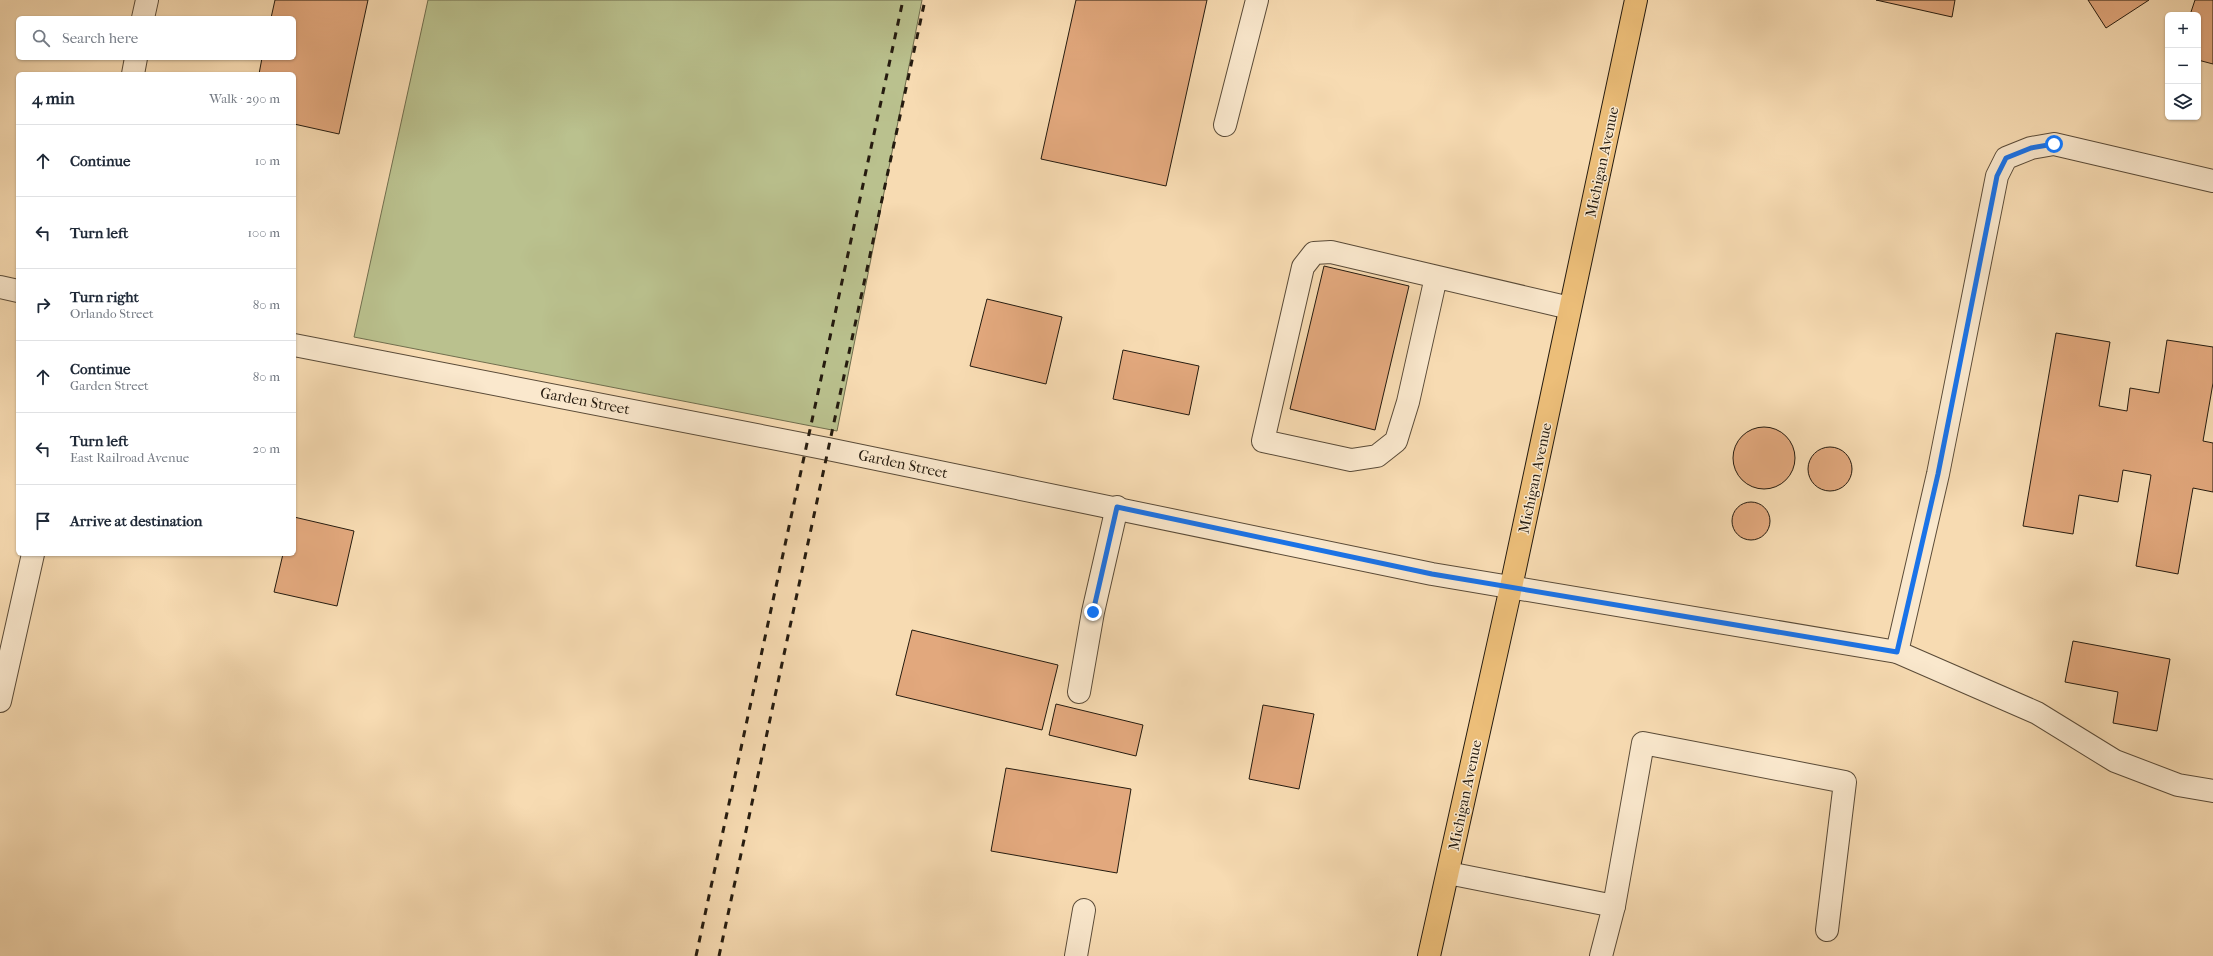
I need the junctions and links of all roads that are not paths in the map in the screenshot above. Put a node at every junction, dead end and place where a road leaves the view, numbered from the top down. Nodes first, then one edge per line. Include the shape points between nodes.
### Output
1 (147, 0) edge
2 (1258, 0) edge
3 (1636, 0) edge
4 (143, 16) edge
5 (136, 60) edge
6 (133, 72) edge
7 (1225, 125) dead end
8 (2213, 181) edge
9 (1436, 277) junction
10 (0, 287) edge
11 (16, 291) edge
12 (1570, 308) junction
13 (296, 345) edge
14 (1117, 507) junction
15 (33, 556) edge
16 (1511, 587) junction
17 (1897, 652) junction
18 (1079, 692) dead end
19 (0, 701) edge
20 (2213, 791) edge
21 (1448, 873) junction
22 (1614, 906) junction
23 (1084, 910) dead end
24 (1827, 930) dead end
25 (1076, 956) edge
26 (1429, 956) edge
27 (1601, 956) edge

1 - 4 street
2 - 7 street
3 - 12 main road, Michigan Avenue
5 - 6 street
8 - 17 street via 2054,144 2031,148 2006,158 1997,176 1938,474
9 - 9 street via 1331,252 1314,254 1303,267 1263,441 1352,460 1376,456 1396,441 1408,402
9 - 12 street
10 - 11 street
12 - 16 main road, Michigan Avenue
13 - 14 street, Garden Street
14 - 16 street, Garden Street via 1432,574
14 - 18 street via 1093,612
15 - 19 street
16 - 17 street, Garden Street
16 - 21 main road, Michigan Avenue
17 - 20 street, Garden Street via 2037,713 2115,761 2178,784
21 - 22 street
21 - 26 main road, Michigan Avenue
22 - 24 street via 1643,743 1845,782
22 - 27 street
23 - 25 street

